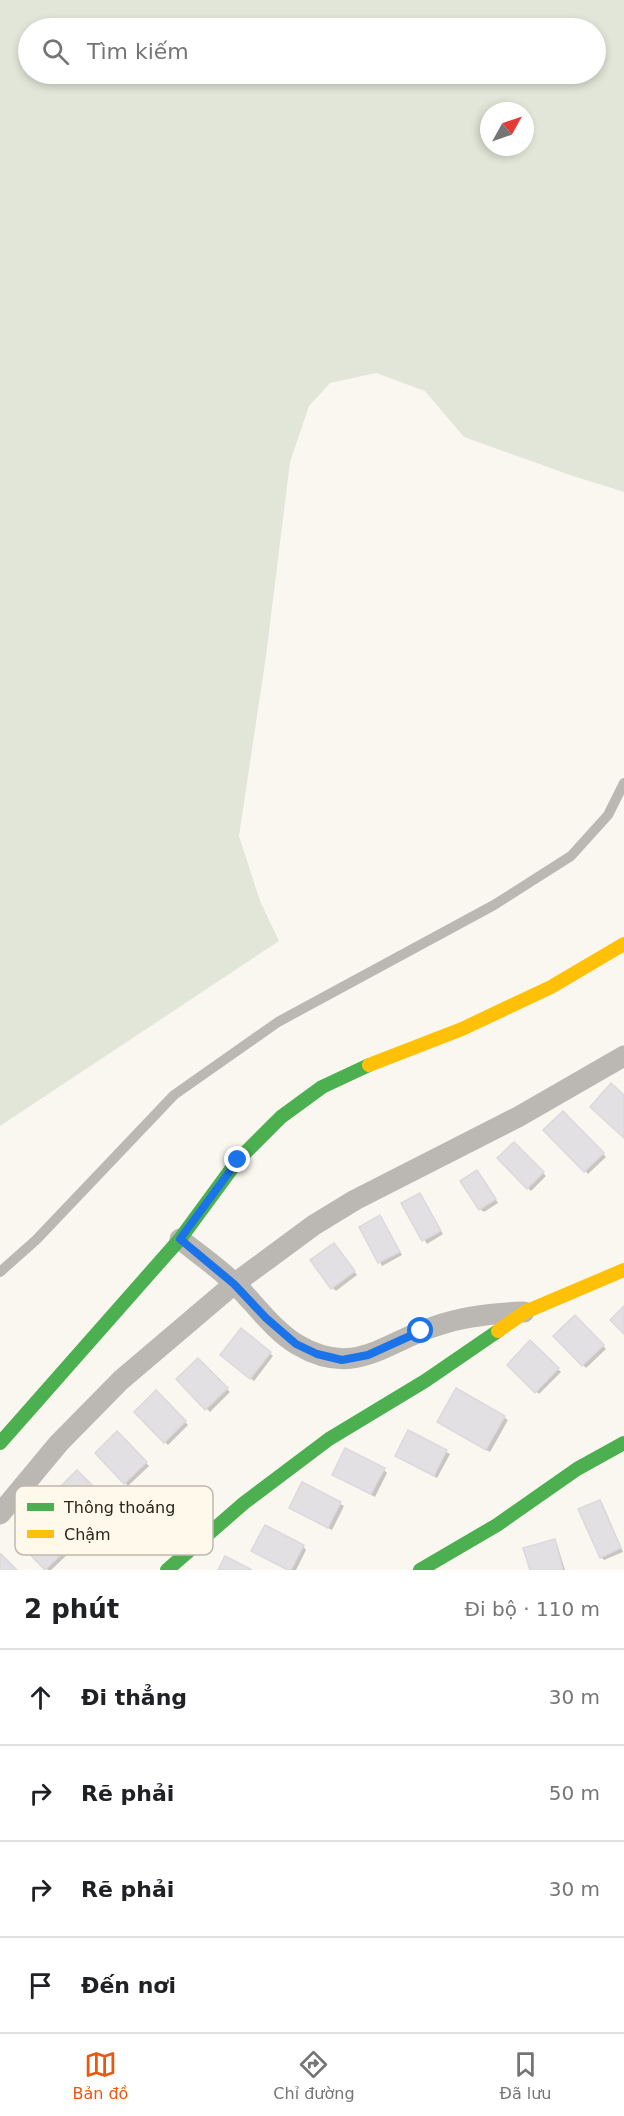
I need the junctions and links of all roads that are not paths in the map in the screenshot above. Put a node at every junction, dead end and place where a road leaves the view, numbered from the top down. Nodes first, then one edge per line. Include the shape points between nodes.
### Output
1 (624, 783) edge
2 (624, 945) edge
3 (624, 1056) edge
4 (180, 1239) junction
5 (624, 1270) edge
6 (0, 1272) edge
7 (234, 1284) junction
8 (525, 1312) junction
9 (0, 1443) edge
10 (624, 1443) edge
11 (24, 1486) edge
12 (15, 1496) edge
13 (0, 1514) edge
14 (213, 1530) edge
15 (184, 1555) edge
16 (167, 1570) edge
17 (420, 1570) edge

1 - 6 lane via 608,815 571,856 494,905 278,1022 174,1095 36,1240
2 - 4 street via 541,992 322,1087 281,1117 238,1160
3 - 7 street via 518,1117 355,1200
4 - 7 street
4 - 9 street
5 - 8 street
7 - 8 street via 296,1344 342,1360 368,1355 440,1324 495,1313
7 - 11 street via 121,1380
8 - 14 street via 425,1381 329,1439
10 - 17 street
12 - 13 street
15 - 16 street

